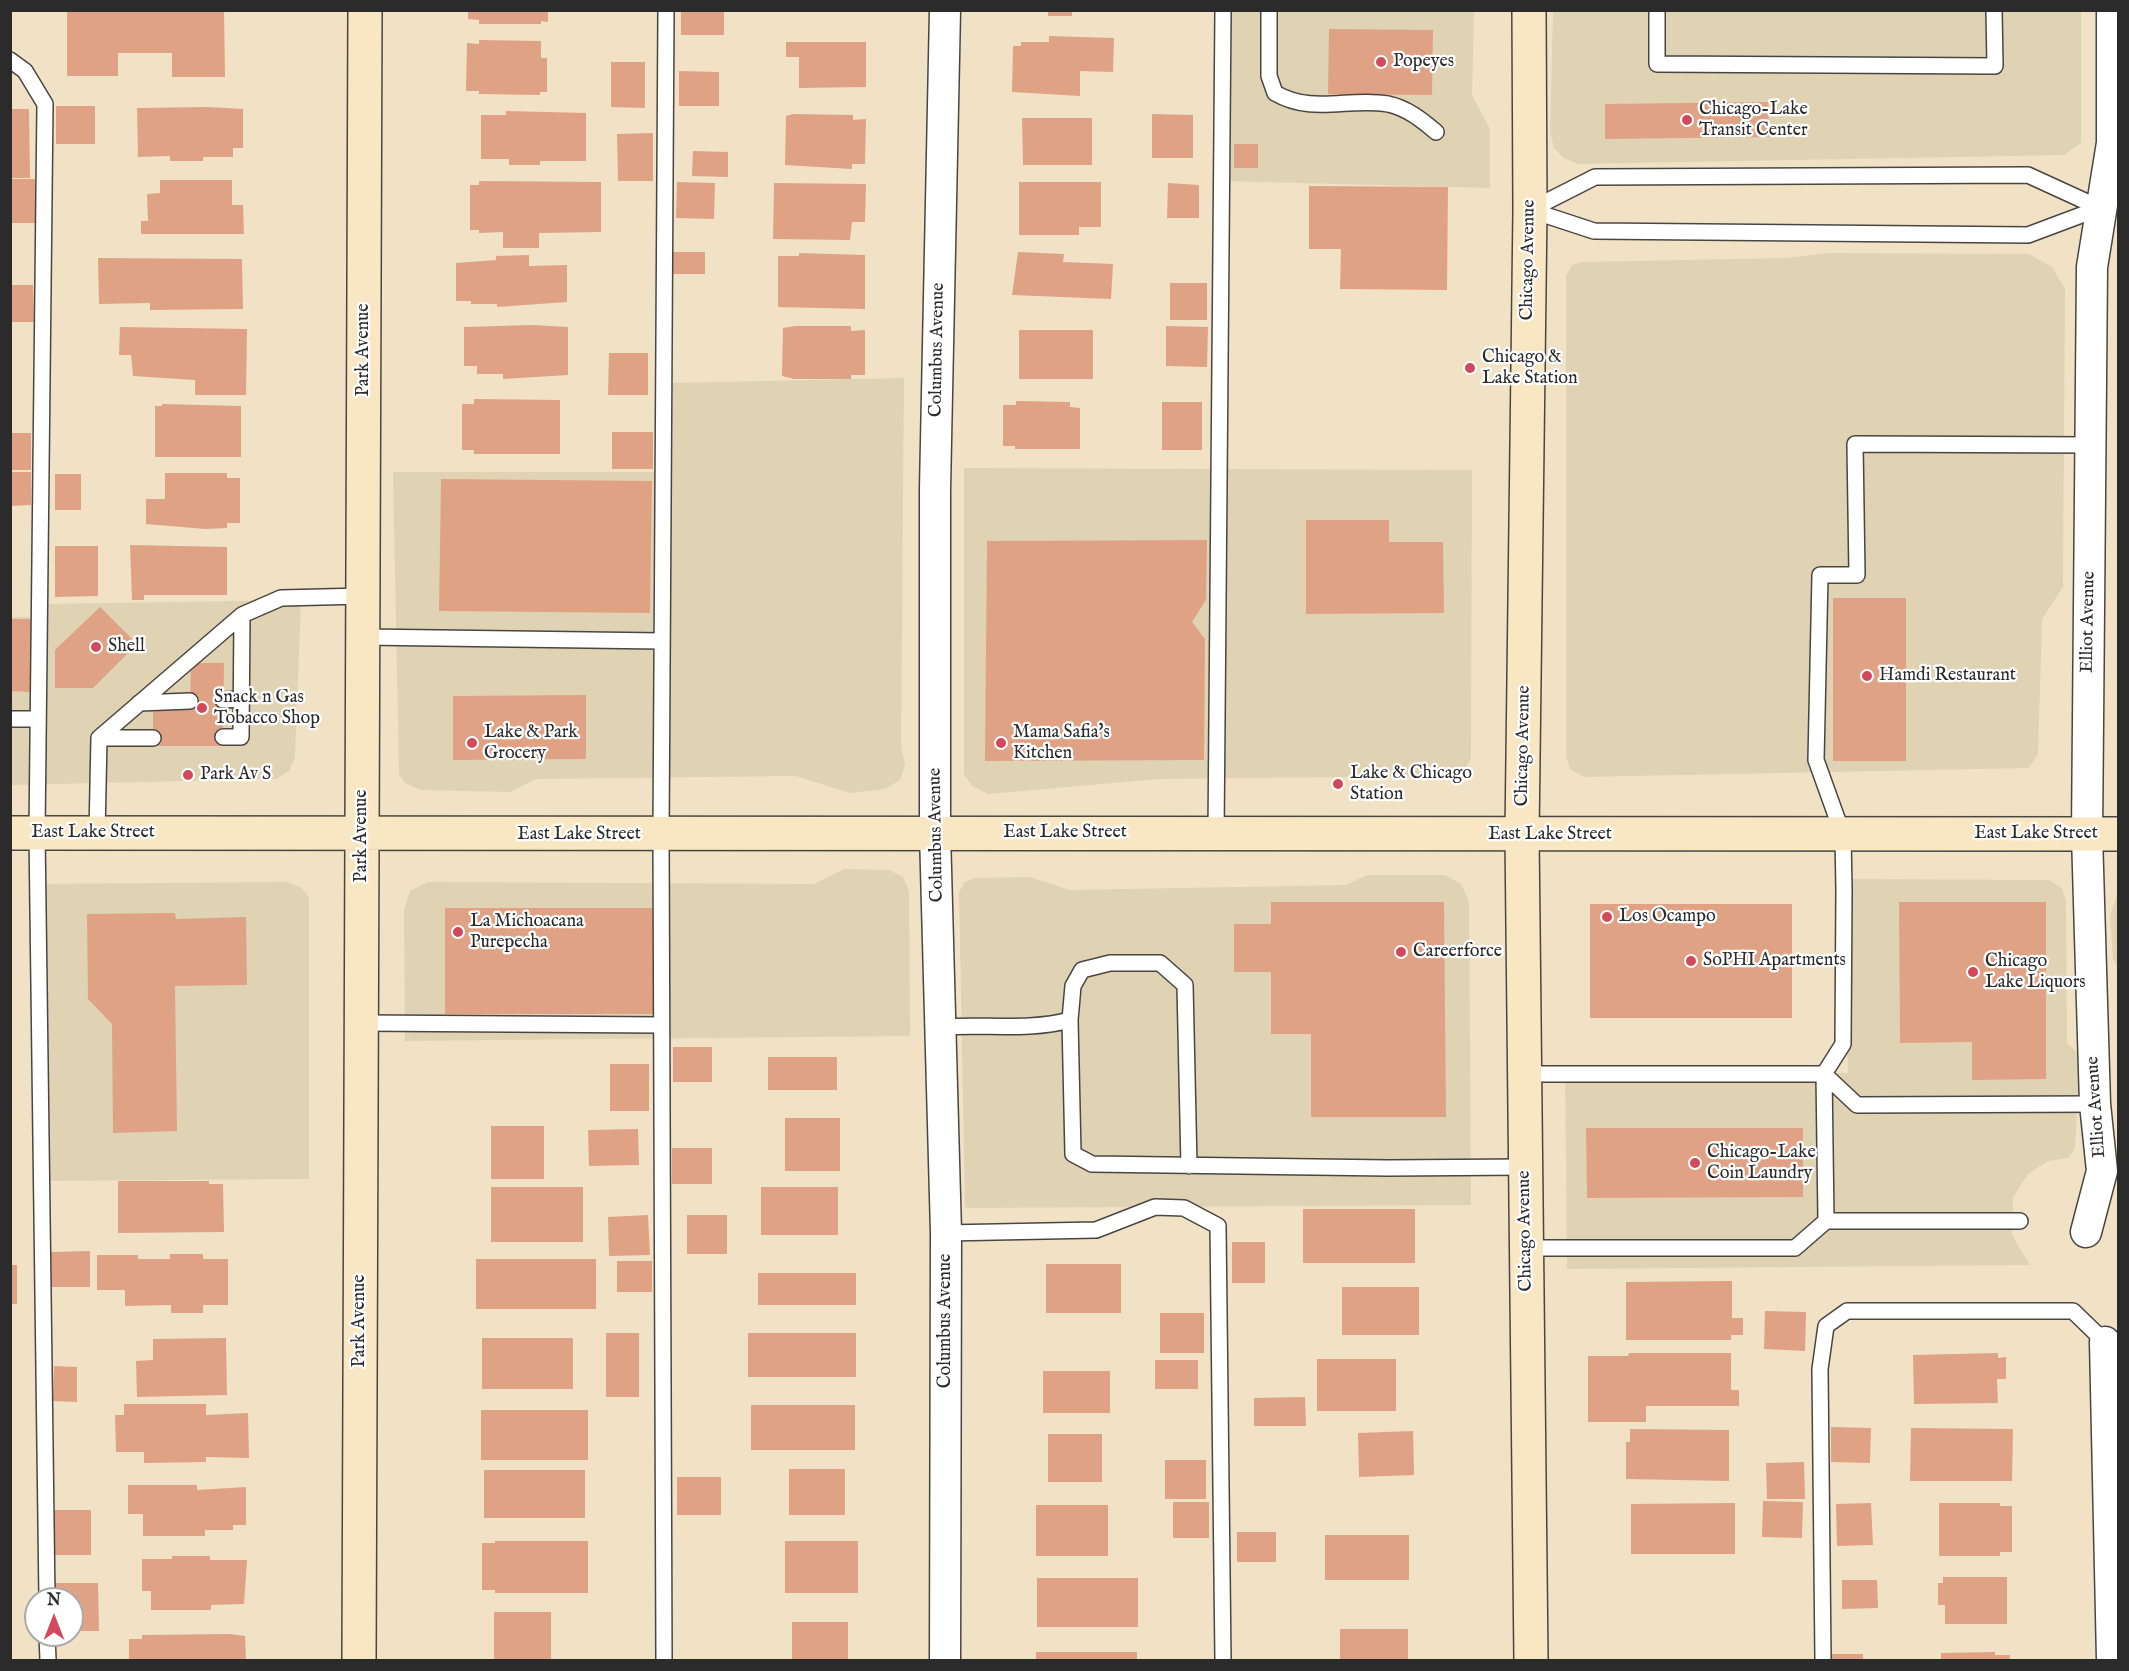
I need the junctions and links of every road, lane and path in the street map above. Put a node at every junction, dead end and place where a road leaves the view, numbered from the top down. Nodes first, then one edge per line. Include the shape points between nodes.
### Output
1 (365, 10) edge
2 (666, 10) edge
3 (945, 10) edge
4 (1222, 10) edge
5 (1269, 10) edge
6 (1529, 10) edge
7 (1657, 10) edge
8 (1994, 10) edge
9 (2112, 10) edge
10 (10, 60) edge
11 (1436, 132) dead end
12 (2100, 208) junction
13 (1530, 210) junction
14 (2091, 445) junction
15 (363, 596) junction
16 (242, 615) junction
17 (363, 637) junction
18 (662, 640) junction
19 (241, 699) junction
20 (223, 700) dead end
21 (190, 701) dead end
22 (139, 703) junction
23 (10, 719) edge
24 (38, 719) junction
25 (223, 737) dead end
26 (99, 738) junction
27 (153, 738) dead end
28 (24, 833) edge
29 (97, 833) junction
30 (935, 833) junction
31 (2103, 834) edge
32 (362, 835) junction
33 (661, 835) junction
34 (1216, 835) junction
35 (1522, 835) junction
36 (1843, 835) junction
37 (1070, 1020) junction
38 (361, 1023) junction
39 (661, 1025) junction
40 (942, 1027) junction
41 (1525, 1074) junction
42 (1824, 1074) junction
43 (2104, 1123) edge
44 (1190, 1166) junction
45 (1526, 1167) junction
46 (2110, 1171) edge
47 (1826, 1221) junction
48 (2020, 1221) dead end
49 (2086, 1232) dead end
50 (946, 1233) junction
51 (1527, 1248) junction
52 (2105, 1342) joint
53 (47, 1587) edge
54 (358, 1660) edge
55 (664, 1660) edge
56 (945, 1660) edge
57 (1222, 1660) edge
58 (1531, 1660) edge
59 (1823, 1660) edge
60 (2112, 1660) edge

1 - 15 street, Park Avenue
2 - 18 lane
3 - 30 street, Columbus Avenue via 935,489
4 - 34 lane
5 - 11 lane via 1269,76 1275,93 1293,104 1388,104 1415,115
6 - 13 street, Chicago Avenue
7 - 8 lane via 1657,64 1995,66
9 - 12 street, Elliot Avenue via 2112,142
10 - 24 lane via 25,71 45,104
12 - 13 lane via 2028,235 1594,231
12 - 13 lane via 2028,175 2016,175 1595,177
12 - 14 street, Elliot Avenue via 2092,267
13 - 35 street, Chicago Avenue
14 - 31 street, Elliot Avenue
14 - 36 lane via 1855,444 1857,575 1820,575 1816,760
15 - 16 lane via 281,598
15 - 17 street, Park Avenue
16 - 19 lane
16 - 22 lane
17 - 18 lane
17 - 32 street, Park Avenue
18 - 33 lane
19 - 20 lane
19 - 25 lane via 241,737
21 - 22 lane
22 - 26 lane
23 - 24 lane
24 - 28 lane
26 - 27 lane
26 - 29 lane
28 - 29 street, East Lake Street
28 - 53 lane
29 - 32 street, East Lake Street
30 - 33 street, East Lake Street
30 - 34 street, East Lake Street
30 - 40 street, Columbus Avenue
31 - 36 street, East Lake Street
31 - 43 street, Elliot Avenue
32 - 33 street, East Lake Street
32 - 38 street, Park Avenue
33 - 39 lane
34 - 35 street, East Lake Street
35 - 36 street, East Lake Street
35 - 41 street, Chicago Avenue
36 - 42 lane via 1844,1044
37 - 40 lane via 1052,1025
37 - 44 lane via 1073,1154 1092,1164
37 - 44 lane via 1073,986 1082,970 1110,963 1160,963 1185,985
38 - 39 lane
38 - 54 street, Park Avenue
39 - 55 lane
40 - 50 street, Columbus Avenue
41 - 42 lane
41 - 45 street, Chicago Avenue
42 - 43 lane via 1857,1105
42 - 47 lane
43 - 46 street, Elliot Avenue
44 - 45 lane
45 - 51 street, Chicago Avenue
46 - 49 street, Elliot Avenue
47 - 48 lane
47 - 51 lane via 1795,1248
50 - 56 street, Columbus Avenue
50 - 57 lane via 1096,1230 1155,1207 1184,1208 1218,1226
51 - 58 street, Chicago Avenue
52 - 59 lane via 2073,1311 1847,1311 1826,1326 1820,1369
52 - 60 street

